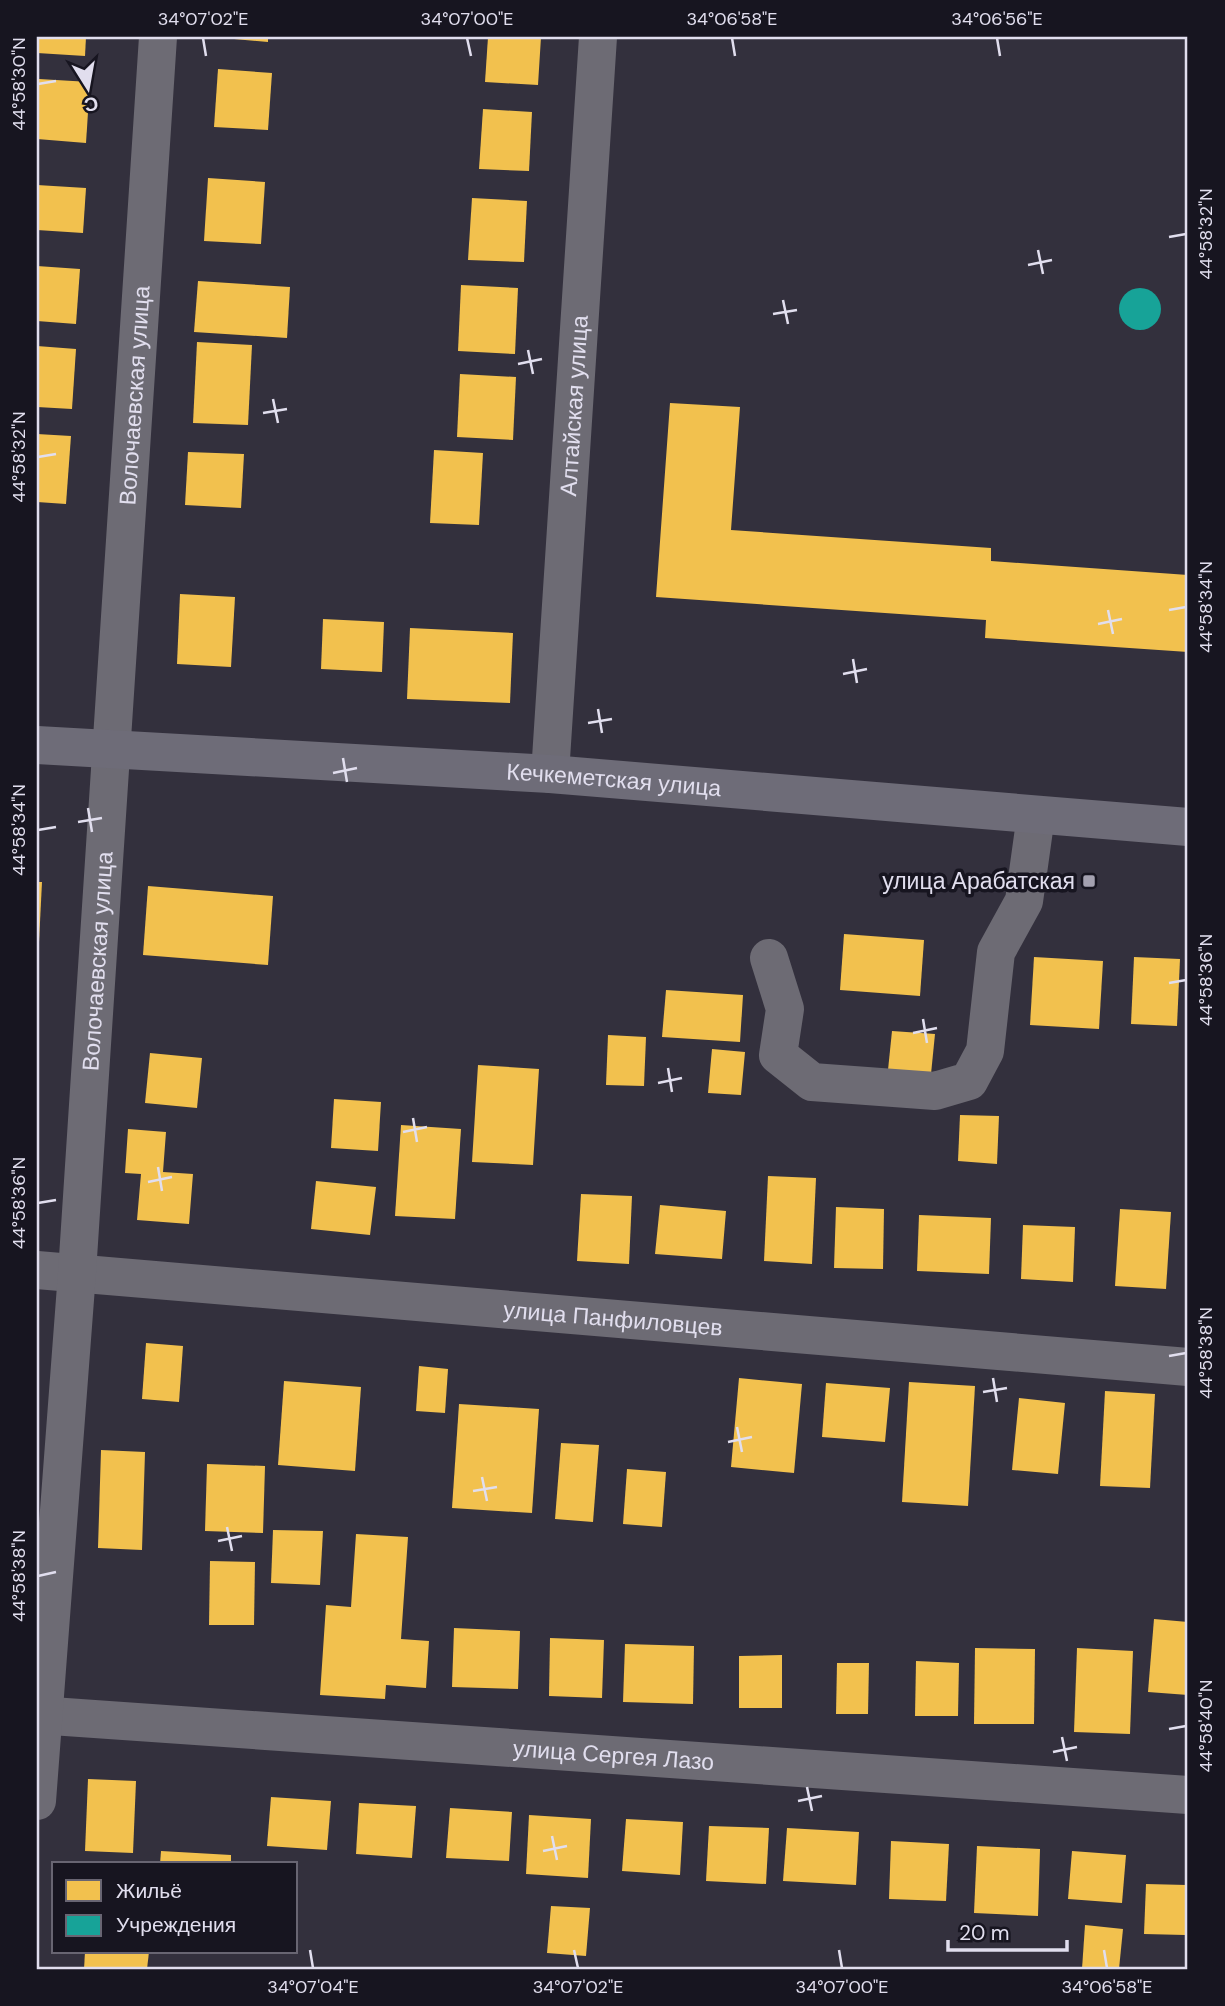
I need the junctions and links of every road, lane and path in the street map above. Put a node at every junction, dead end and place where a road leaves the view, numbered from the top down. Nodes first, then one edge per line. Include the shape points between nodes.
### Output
1 (158, 37) edge
2 (598, 37) edge
3 (37, 745) edge
4 (111, 751) junction
5 (550, 774) junction
6 (1037, 814) junction
7 (1188, 827) edge
8 (769, 958) dead end
9 (37, 1270) edge
10 (77, 1273) junction
11 (1188, 1367) edge
12 (41, 1715) edge
13 (1188, 1795) edge
14 (37, 1801) edge

1 - 4 street, Волочаевская улица
2 - 5 street, Алтайская улица
3 - 4 main road, Кечкеметская улица
4 - 5 main road, Кечкеметская улица
4 - 10 street, Волочаевская улица
5 - 6 main road, Кечкеметская улица
6 - 7 main road, Кечкеметская улица
6 - 8 street via 1024,901 996,952 985,1051 969,1081 935,1091 812,1082 778,1055 785,1009
9 - 10 street, улица Панфиловцев
10 - 11 street, улица Панфиловцев
10 - 12 street, Волочаевская улица
12 - 13 street, улица Сергея Лазо
12 - 14 street, Волочаевская улица

